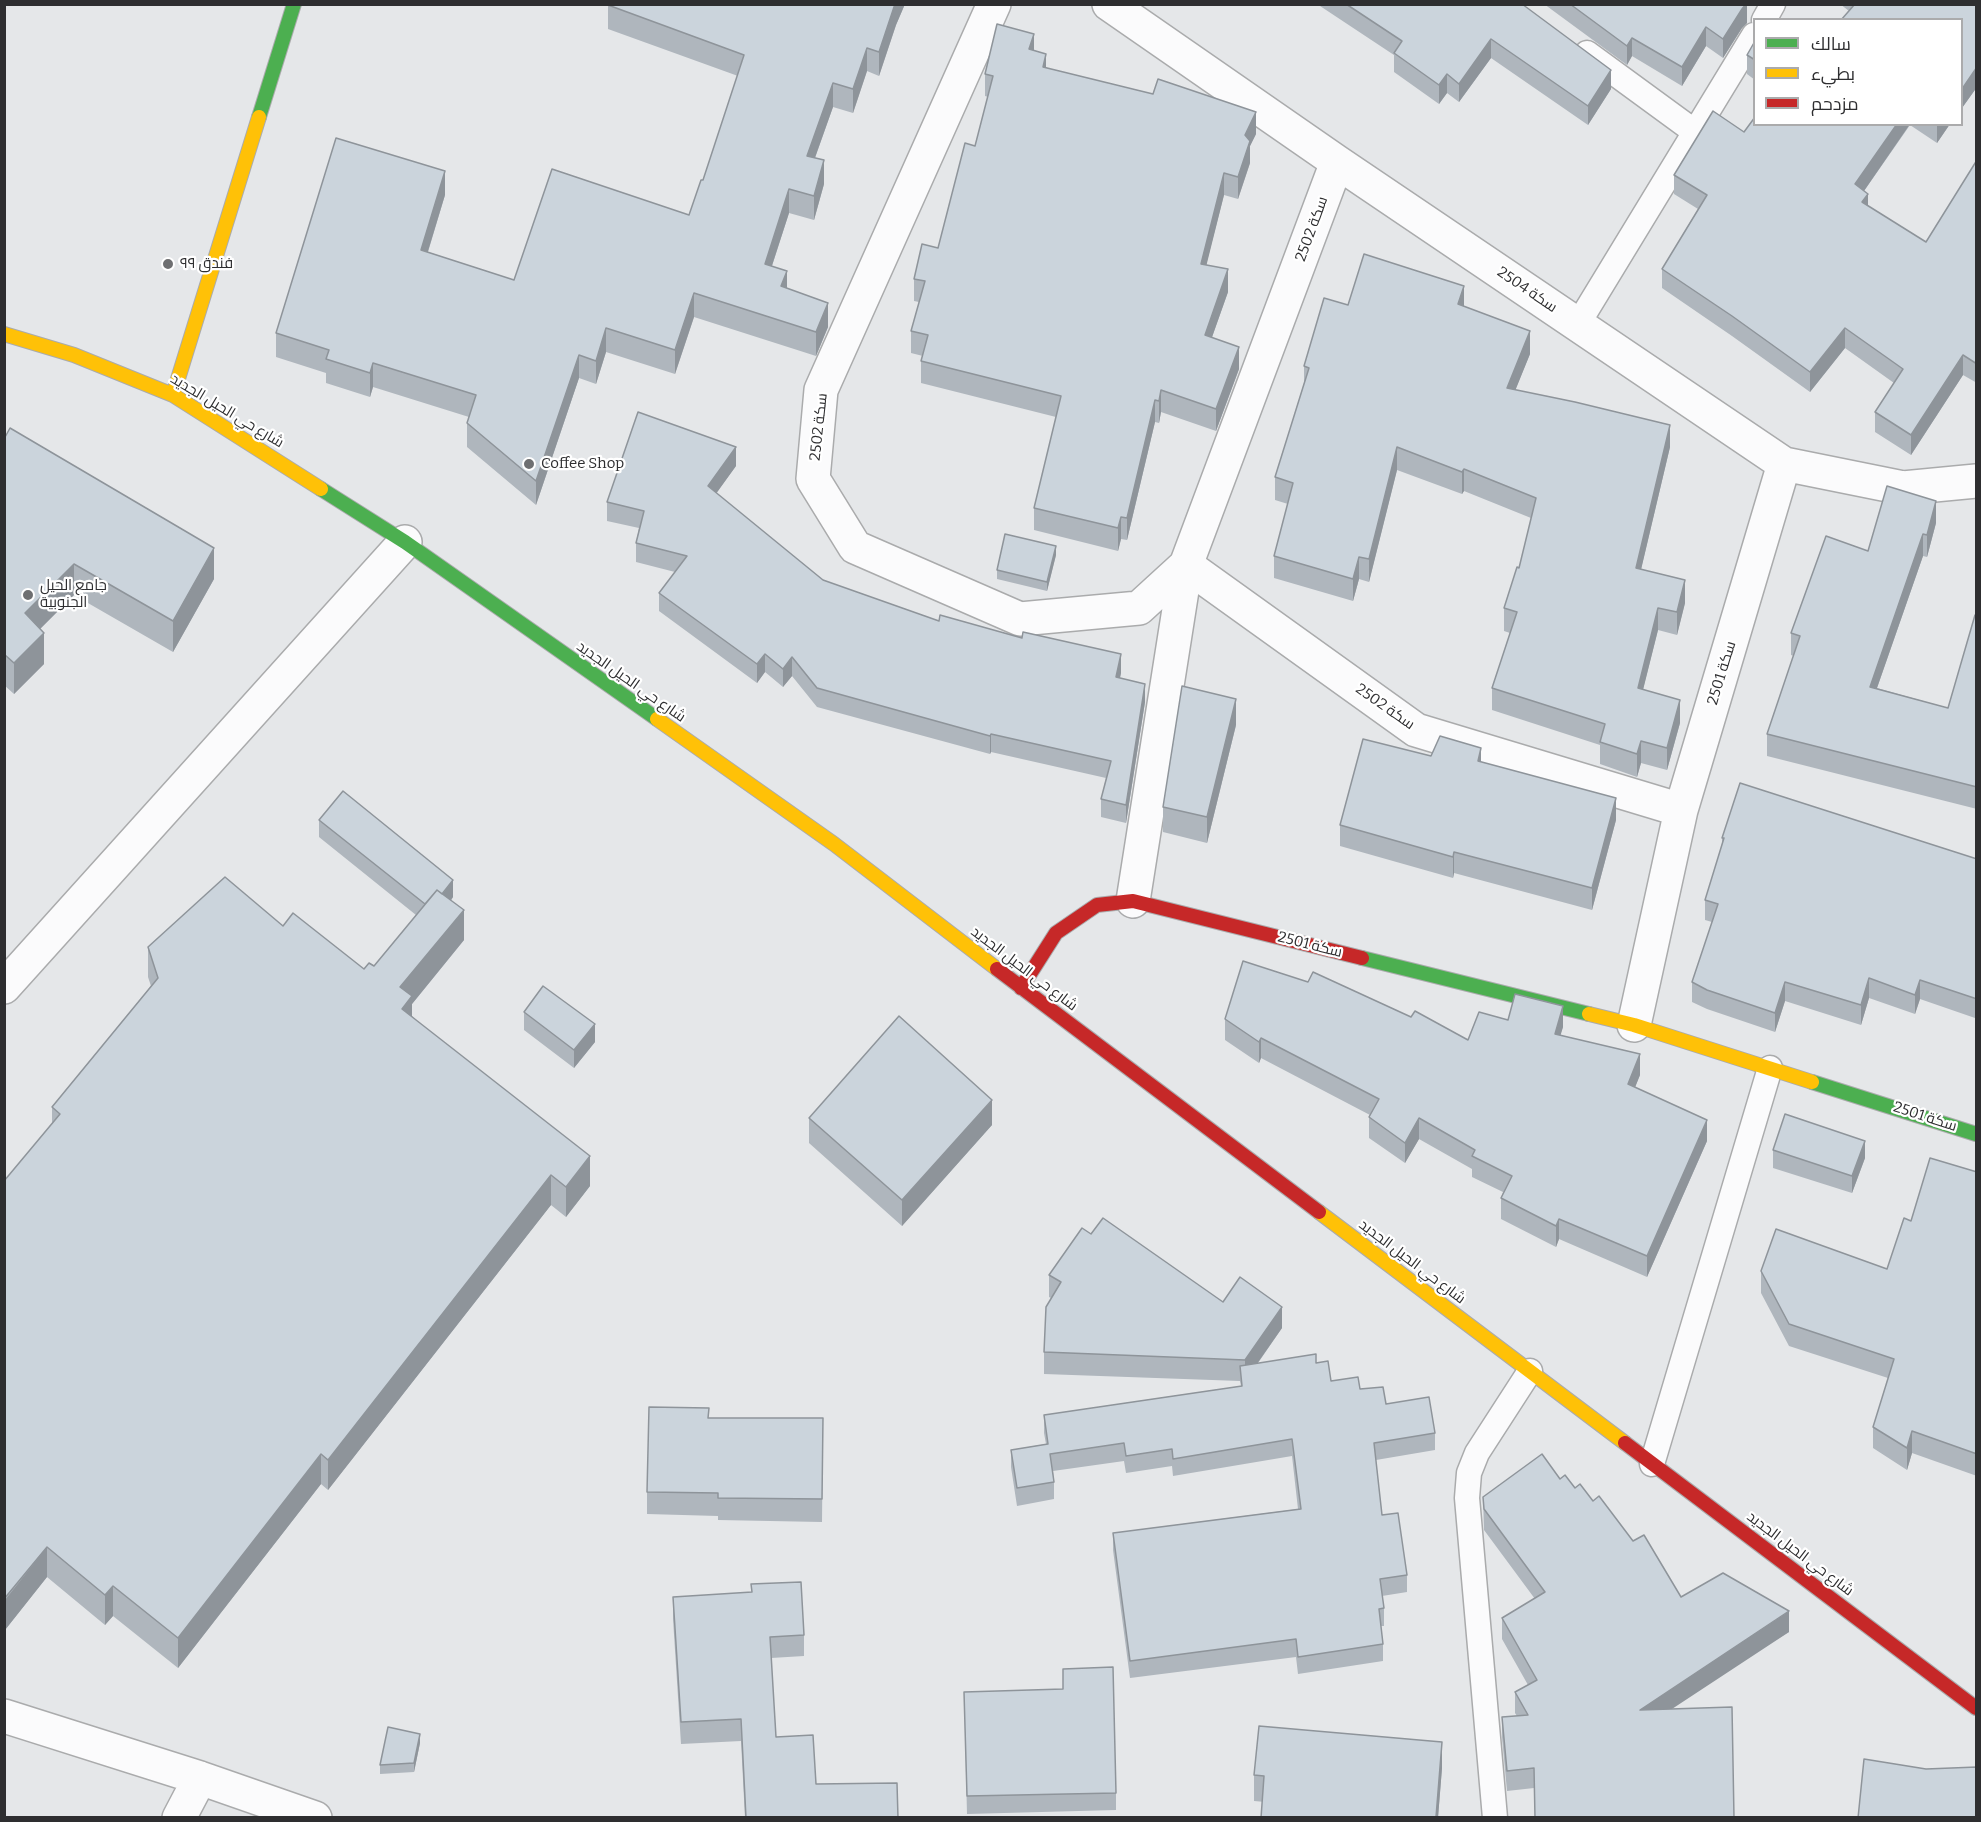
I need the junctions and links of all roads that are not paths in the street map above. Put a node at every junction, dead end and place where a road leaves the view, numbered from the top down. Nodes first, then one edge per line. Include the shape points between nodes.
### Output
1 (294, 4) edge
2 (994, 4) edge
3 (1109, 4) edge
4 (1773, 4) edge
5 (1765, 18) edge
6 (1565, 38) edge
7 (1753, 38) edge
8 (1695, 132) junction
9 (1337, 162) junction
10 (1578, 324) junction
11 (4, 334) edge
12 (173, 395) junction
13 (1784, 464) junction
14 (1977, 481) edge
15 (405, 542) junction
16 (1186, 565) junction
17 (1682, 810) junction
18 (1133, 902) junction
19 (4, 987) edge
20 (1022, 988) junction
21 (1634, 1025) junction
22 (1770, 1068) junction
23 (1977, 1134) edge
24 (1530, 1371) junction
25 (1652, 1464) junction
26 (1977, 1708) edge
27 (4, 1716) edge
28 (200, 1778) junction
29 (179, 1818) edge
30 (315, 1818) edge
31 (1495, 1818) edge

1 - 12 street
2 - 16 street, سكة 2502 via 821,390 813,479 855,547 1020,619 1139,608
3 - 9 street, سكة 2504
4 - 5 lane
6 - 8 lane
7 - 8 lane
8 - 10 lane
9 - 10 street, سكة 2504
9 - 16 street, سكة 2502
10 - 13 street, سكة 2504
11 - 12 street, شارع حي الحيل الجديد via 74,355
12 - 15 street, شارع حي الحيل الجديد
13 - 14 street, سكة 2504 via 1903,488
13 - 17 street, سكة 2501
15 - 19 street
15 - 20 street, شارع حي الحيل الجديد via 834,844
16 - 17 street, سكة 2502 via 1416,730
16 - 18 street, سكة 2502
17 - 21 street, سكة 2501
18 - 20 street, سكة 2501 via 1098,905 1056,933
18 - 21 street, سكة 2501
20 - 24 street, شارع حي الحيل الجديد
21 - 22 street, سكة 2501
22 - 23 street, سكة 2501
22 - 25 lane
24 - 25 street, شارع حي الحيل الجديد
24 - 31 lane via 1468,1473
25 - 26 street, شارع حي الحيل الجديد
27 - 28 street
28 - 29 street
28 - 30 street

